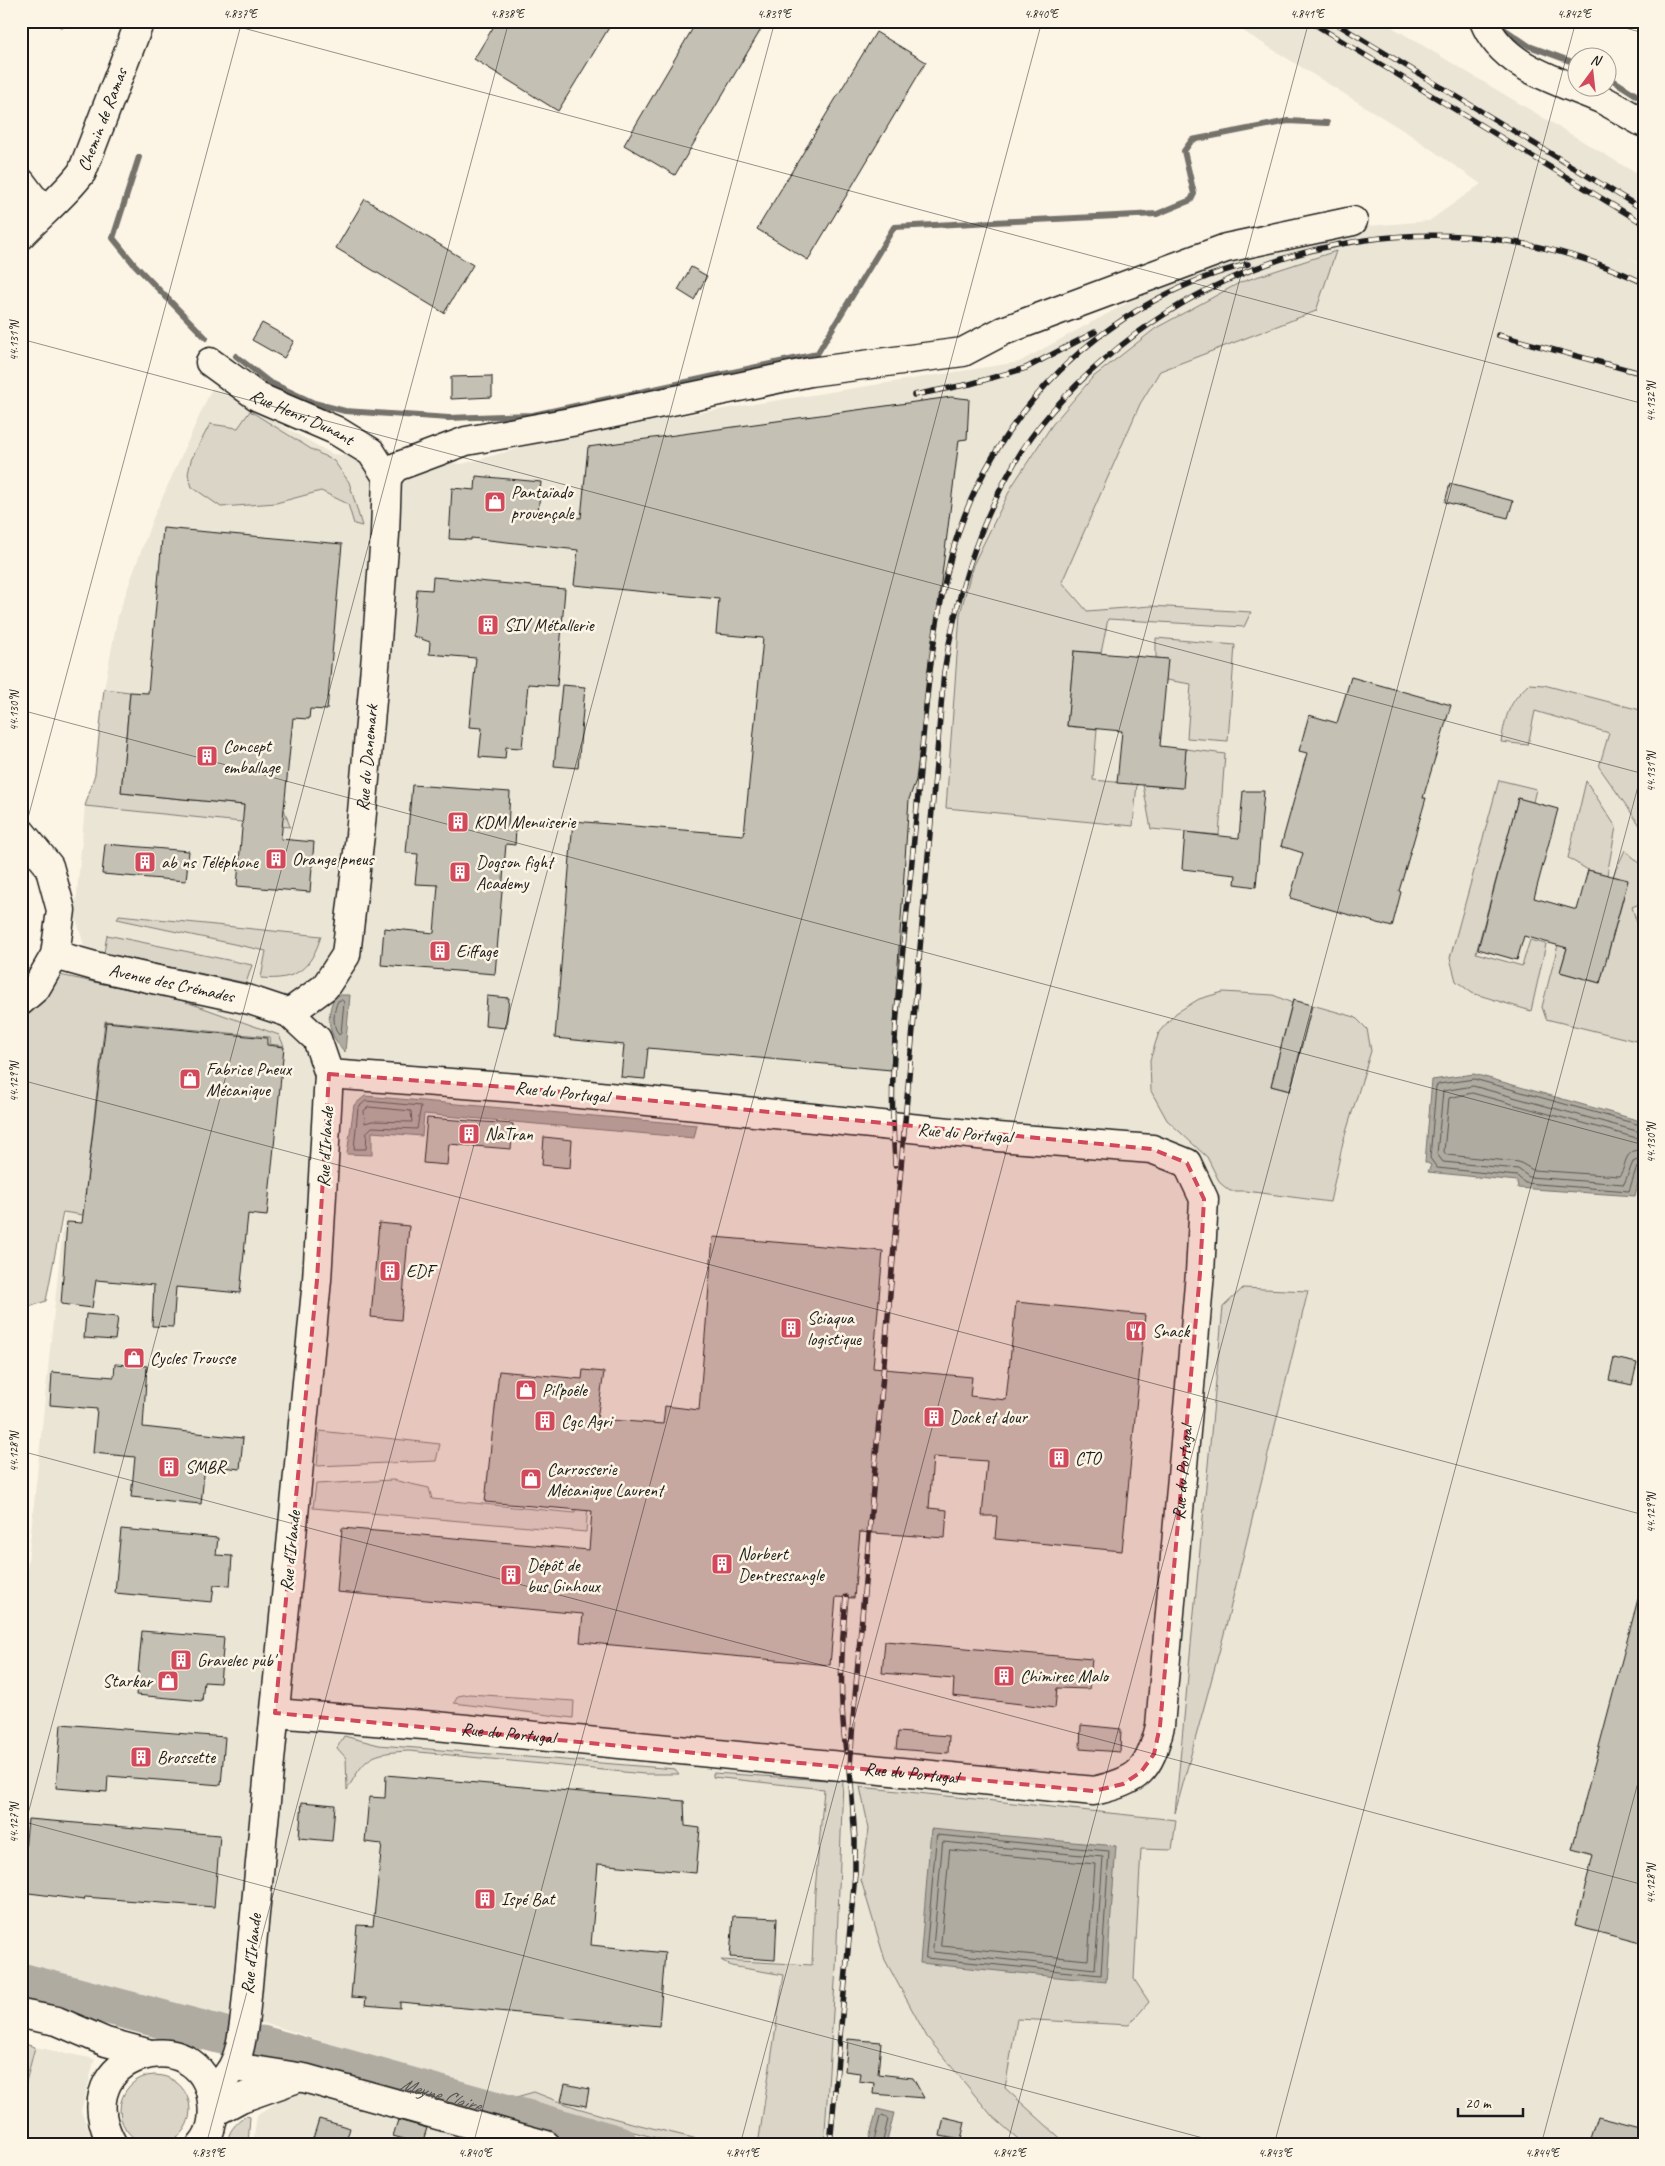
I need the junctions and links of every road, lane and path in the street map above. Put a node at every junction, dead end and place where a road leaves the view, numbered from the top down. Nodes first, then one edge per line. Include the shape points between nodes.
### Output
1 (140, 21) edge
2 (1484, 21) edge
3 (1644, 123) edge
4 (21, 182) edge
5 (47, 208) junction
6 (1353, 221) dead end
7 (21, 235) edge
8 (210, 362) dead end
9 (387, 477) junction
10 (21, 832) edge
11 (54, 955) junction
12 (21, 1001) edge
13 (289, 1013) junction
14 (329, 1074) junction
15 (275, 1713) junction
16 (21, 2014) edge
17 (106, 2042) junction
18 (148, 2053) junction
19 (234, 2067) junction
20 (111, 2076) junction
21 (304, 2078) junction
22 (212, 2102) junction
23 (203, 2144) edge
24 (113, 2145) edge
25 (546, 2145) edge

1 - 5 street, Chemin de Ramas via 82,172 69,189
2 - 3 street via 1497,43 1520,63 1550,79 1604,100
4 - 5 street via 33,198
5 - 7 street, Chemin de Ramas
6 - 9 street via 1226,248 1003,330 963,352 810,372 466,441 396,467
8 - 9 street, Rue Henri Dunant via 258,397 335,430 372,452
9 - 13 street, Rue du Danemark via 386,534 376,655 346,955 325,987
10 - 11 street via 49,866 61,910
11 - 12 street via 36,988
11 - 13 street, Avenue des Crémades via 250,1000
13 - 14 street, Rue d'Irlande via 317,1039
14 - 15 street, Rue d'Irlande via 317,1280
14 - 15 street, Rue du Portugal via 531,1089 998,1137 1152,1149 1187,1163 1204,1199 1200,1273 1160,1726 1154,1754 1141,1772 1122,1784 1094,1791
15 - 19 street, Rue d'Irlande via 245,2016 241,2047
16 - 17 street via 57,2022
17 - 18 street
17 - 20 street
18 - 20 street via 121,2065
18 - 22 street via 167,2053 186,2060 202,2074
19 - 21 street
19 - 22 street, Rue d'Irlande
20 - 24 street via 103,2092 100,2111 104,2129
21 - 22 street via 241,2098
21 - 25 street
22 - 23 street via 212,2125

